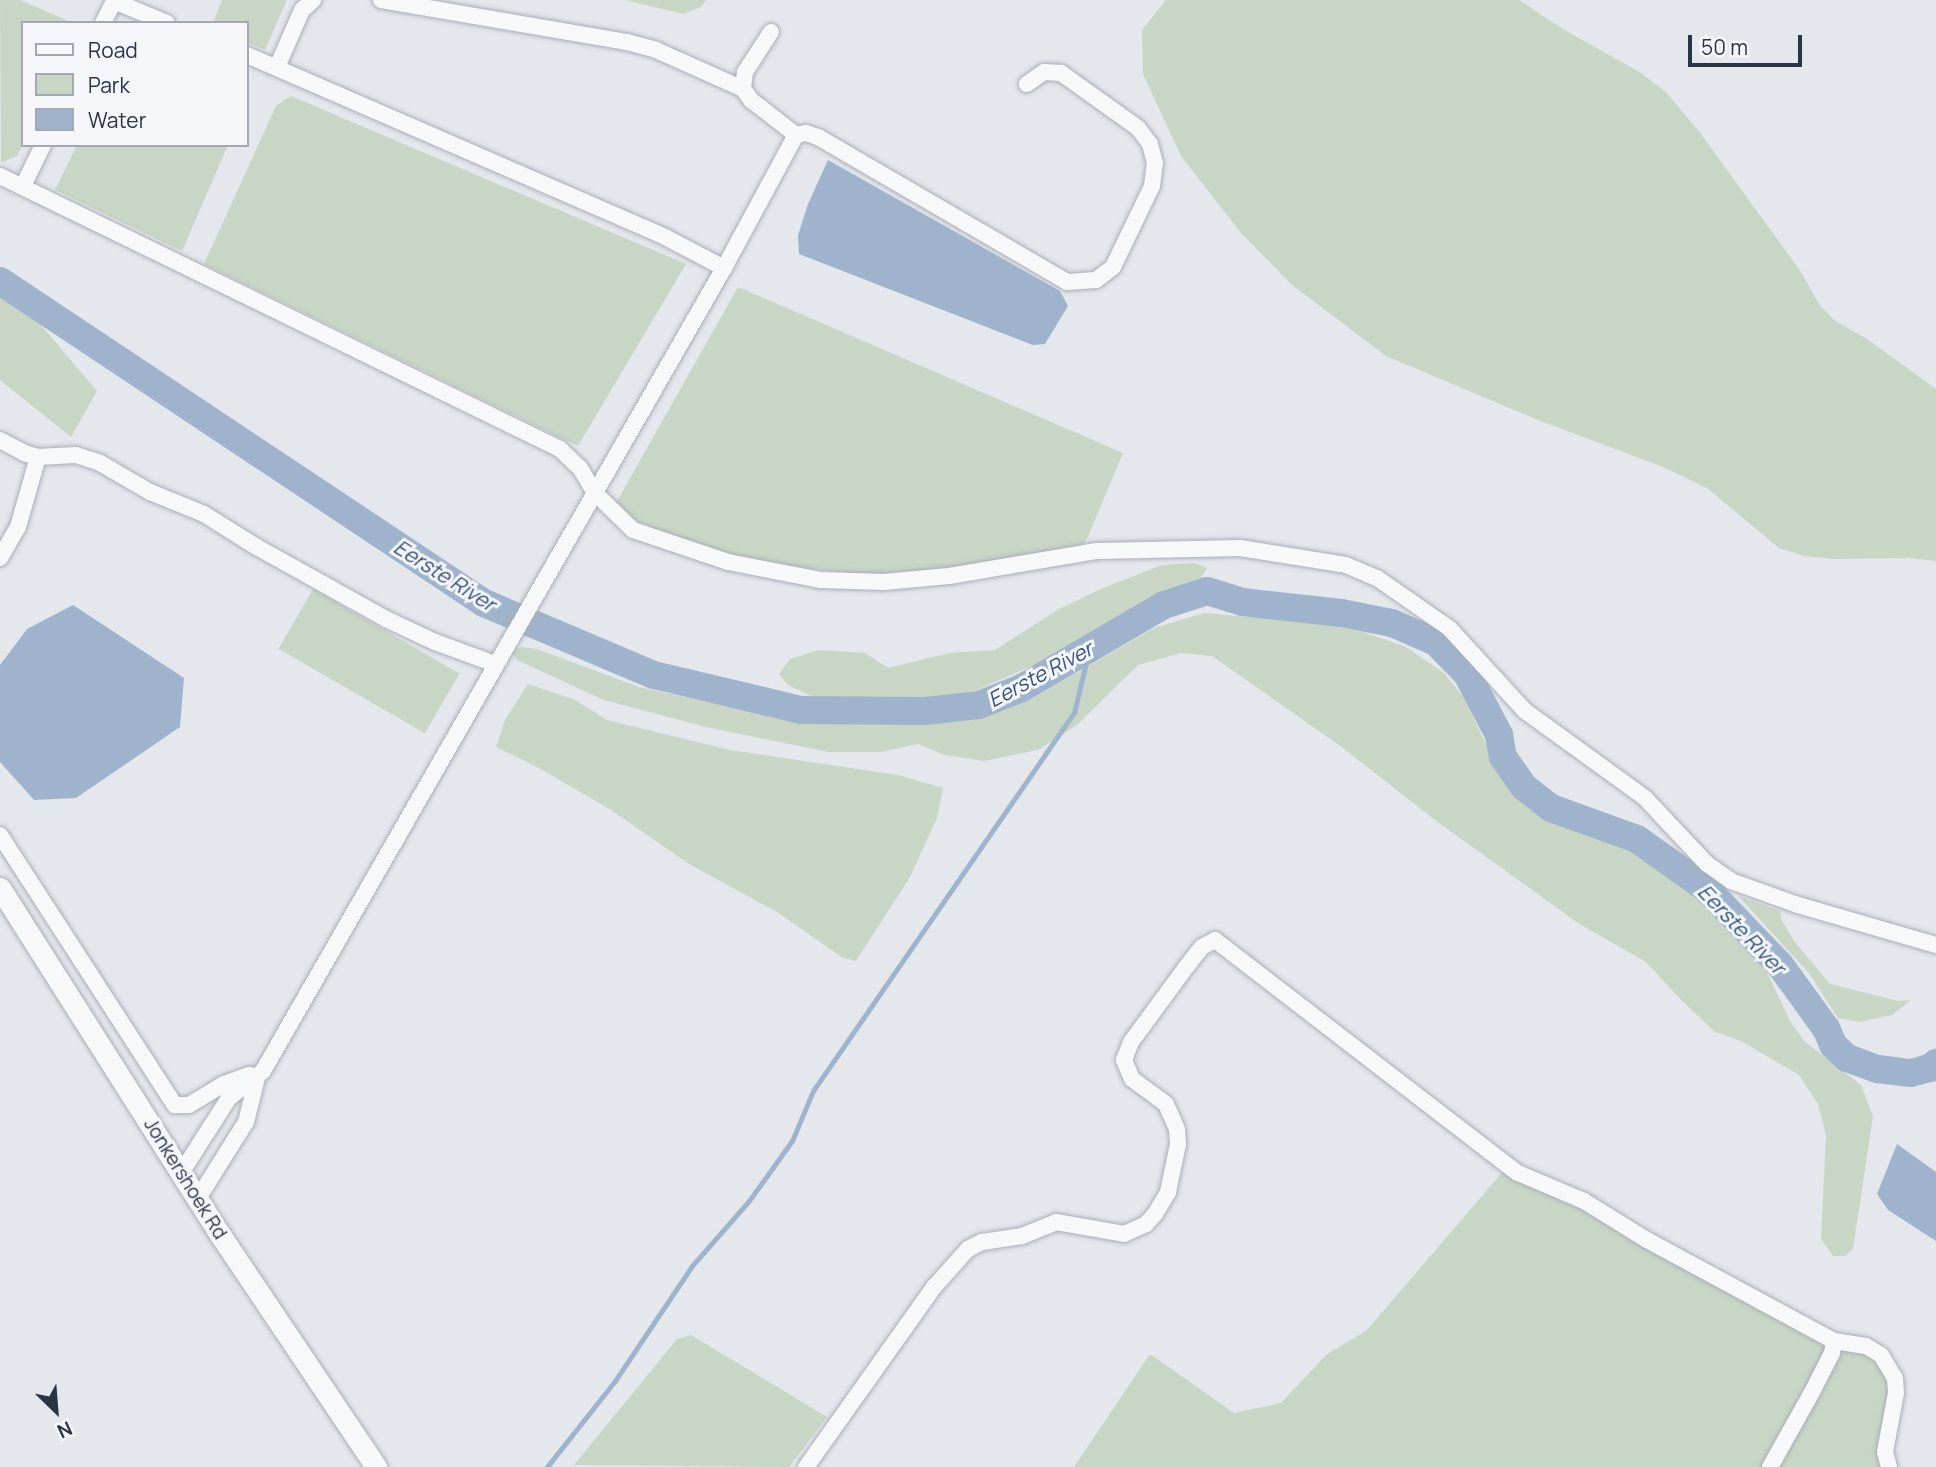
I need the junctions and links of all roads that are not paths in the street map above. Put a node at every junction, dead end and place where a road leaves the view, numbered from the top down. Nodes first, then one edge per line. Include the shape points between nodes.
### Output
1 (313, 0) edge
2 (381, 0) edge
3 (104, 21) edge
4 (162, 21) edge
5 (771, 32) dead end
6 (248, 55) edge
7 (277, 67) junction
8 (1027, 84) dead end
9 (743, 89) junction
10 (796, 135) junction
11 (42, 147) edge
12 (0, 176) edge
13 (23, 186) junction
14 (724, 268) junction
15 (0, 440) edge
16 (38, 457) junction
17 (595, 493) junction
18 (0, 558) edge
19 (495, 664) junction
20 (0, 835) edge
21 (0, 888) edge
22 (1936, 945) edge
23 (260, 1074) junction
24 (181, 1173) junction
25 (197, 1200) junction
26 (1834, 1342) junction
27 (376, 1467) edge
28 (806, 1467) edge
29 (1770, 1467) edge
30 (1889, 1467) edge

1 - 7 street via 302,10
2 - 9 street via 628,43 656,50
3 - 4 street via 114,1
5 - 9 street via 745,72
6 - 7 street
7 - 14 street via 664,237
8 - 10 street via 1044,72 1061,73 1138,128 1150,144 1155,163 1152,186 1113,267 1096,280 1067,282 818,137 806,132
9 - 10 street
10 - 14 street
11 - 13 street
12 - 13 street
13 - 17 street via 560,449 580,468
14 - 17 street
15 - 16 street
16 - 18 street via 19,527
16 - 19 street via 76,455 100,463 150,492 204,514 386,619
17 - 19 street
17 - 22 street via 623,522 644,535 728,562 821,580 884,582 949,576 1097,551 1240,548 1346,565 1377,578 1450,628 1525,711 1644,797 1707,864 1731,881
19 - 23 street
20 - 23 street via 175,1105 189,1105 236,1079
21 - 24 street, Jonkershoek Rd
23 - 24 street via 229,1098
23 - 25 street via 246,1122
24 - 25 street, Jonkershoek Rd
25 - 27 street, Jonkershoek Rd
26 - 28 street via 1584,1201 1518,1173 1221,943 1210,941 1131,1042 1124,1060 1132,1079 1166,1104 1177,1129 1168,1192 1156,1214 1124,1234 1056,1222 1023,1236 982,1242 968,1249 934,1287
26 - 29 street via 1827,1364
26 - 30 street via 1867,1346 1881,1355 1895,1378 1885,1452

